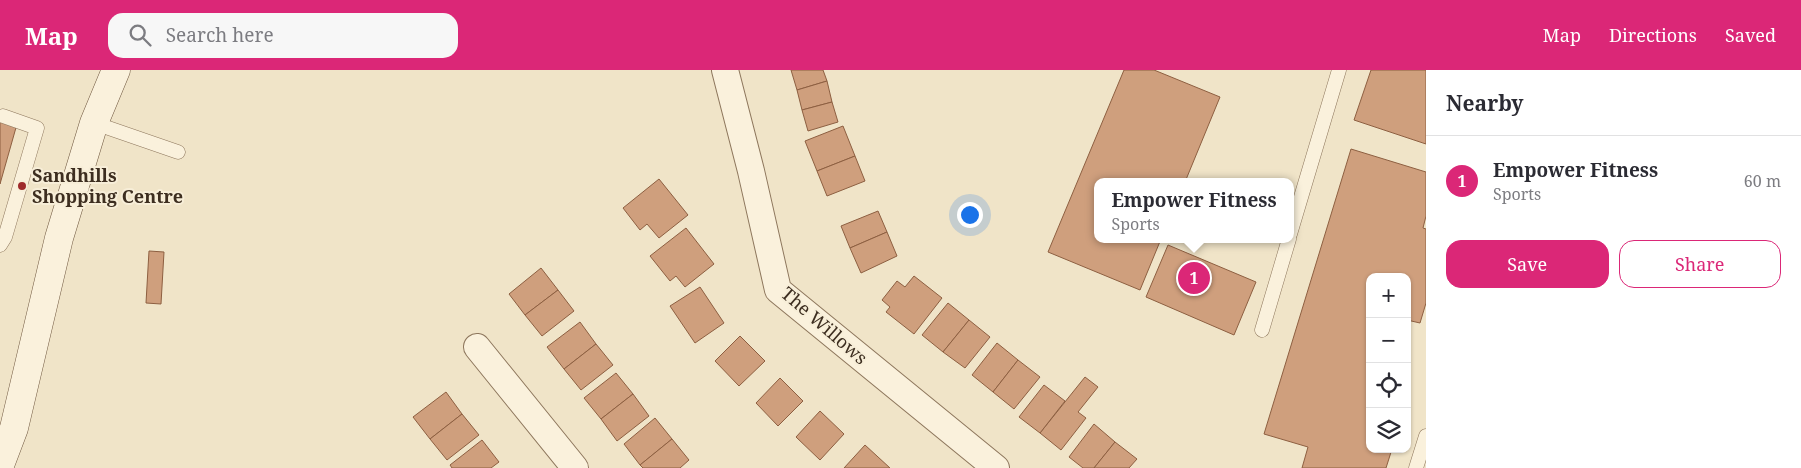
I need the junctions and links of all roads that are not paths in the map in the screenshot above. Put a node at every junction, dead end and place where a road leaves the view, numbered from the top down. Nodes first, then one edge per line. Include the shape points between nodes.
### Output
1 (116, 70) edge
2 (725, 70) edge
3 (1339, 70) edge
4 (3, 116) dead end
5 (94, 123) junction
6 (178, 152) dead end
7 (1294, 221) edge
8 (1288, 243) edge
9 (0, 245) edge
10 (1262, 330) dead end
11 (477, 347) dead end
12 (14, 428) junction
13 (1426, 436) edge
14 (0, 465) edge
15 (16, 468) edge
16 (575, 468) edge
17 (996, 468) edge
18 (1416, 468) edge

1 - 5 main road
2 - 17 street, The Willows via 778,290
3 - 7 lane
4 - 9 lane via 37,128
5 - 6 lane
5 - 12 main road via 58,238
8 - 10 lane
11 - 16 street
12 - 14 main road
12 - 15 main road
13 - 18 lane

